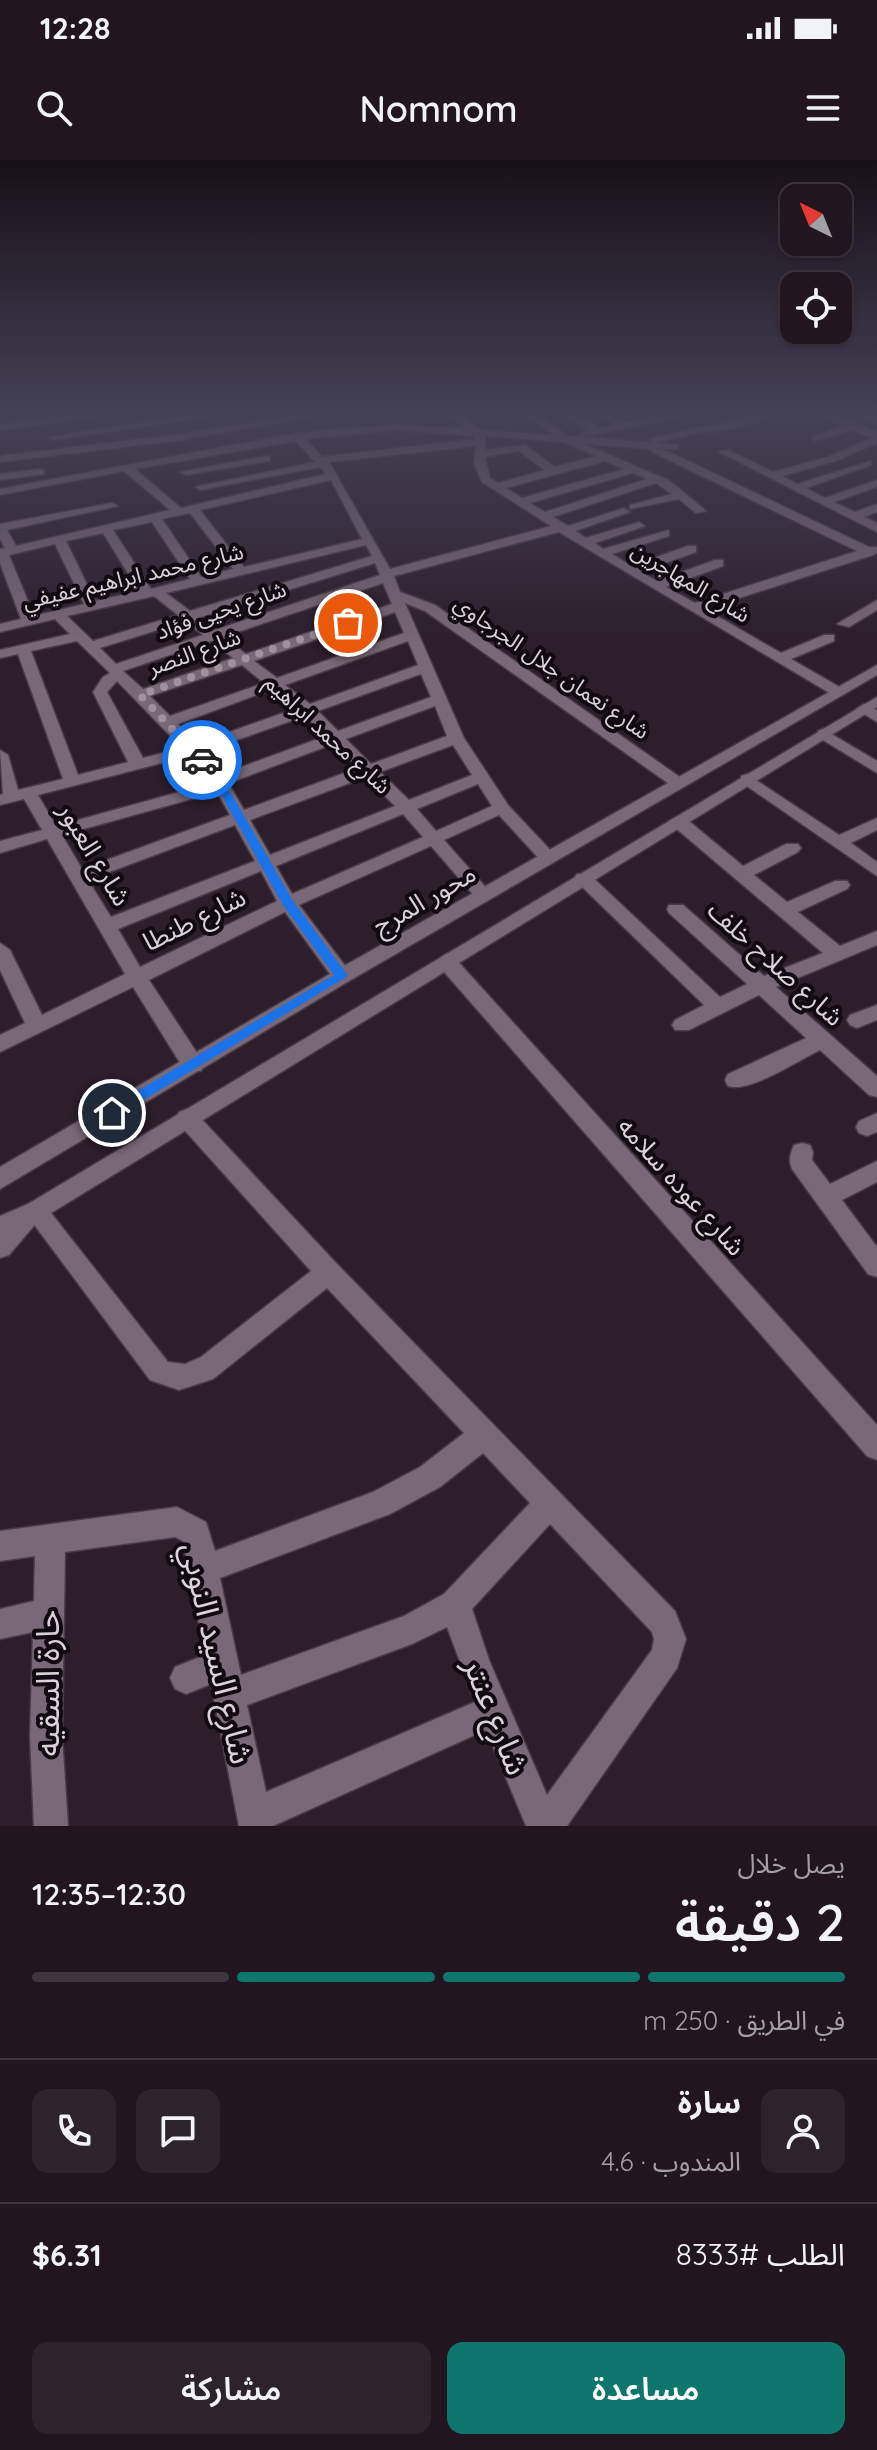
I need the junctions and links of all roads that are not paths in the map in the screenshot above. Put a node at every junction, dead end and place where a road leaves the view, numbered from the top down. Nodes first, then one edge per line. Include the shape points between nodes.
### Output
1 (154, 491) edge
2 (205, 491) edge
3 (273, 491) edge
4 (342, 491) edge
5 (502, 491) edge
6 (560, 491) edge
7 (621, 491) edge
8 (675, 491) edge
9 (740, 491) edge
10 (801, 491) edge
11 (855, 491) edge
12 (682, 495) junction
13 (521, 502) junction
14 (824, 502) junction
15 (219, 504) junction
16 (877, 508) edge
17 (194, 510) junction
18 (700, 511) dead end
19 (53, 512) junction
20 (180, 513) junction
21 (849, 514) junction
22 (545, 516) junction
23 (156, 519) junction
24 (809, 523) junction
25 (130, 524) junction
26 (639, 526) dead end
27 (0, 528) edge
28 (565, 528) junction
29 (877, 528) edge
30 (107, 530) junction
31 (665, 533) dead end
32 (65, 539) junction
33 (369, 541) junction
34 (586, 542) junction
35 (692, 549) dead end
36 (874, 550) edge
37 (5, 552) edge
38 (603, 553) junction
39 (379, 558) junction
40 (719, 563) dead end
41 (241, 571) junction
42 (630, 571) junction
43 (388, 576) junction
44 (197, 581) junction
45 (656, 586) junction
46 (152, 592) junction
47 (398, 600) junction
48 (877, 604) edge
49 (91, 606) junction
50 (694, 608) junction
51 (58, 615) junction
52 (189, 616) junction
53 (29, 621) junction
54 (844, 624) dead end
55 (0, 628) edge
56 (411, 635) junction
57 (214, 636) junction
58 (829, 638) dead end
59 (86, 641) junction
60 (23, 649) junction
61 (0, 654) edge
62 (243, 658) junction
63 (780, 658) junction
64 (424, 668) junction
65 (877, 669) edge
66 (116, 671) junction
67 (275, 684) junction
68 (838, 692) junction
69 (140, 695) junction
70 (437, 700) junction
71 (307, 709) junction
72 (873, 709) edge
73 (168, 722) junction
74 (823, 734) junction
75 (337, 738) junction
76 (456, 738) junction
77 (194, 750) junction
78 (0, 755) edge
79 (137, 763) junction
80 (877, 768) edge
81 (369, 769) junction
82 (480, 778) junction
83 (747, 779) junction
84 (72, 780) junction
85 (220, 783) junction
86 (678, 783) junction
87 (13, 796) edge
88 (406, 807) junction
89 (502, 808) junction
90 (240, 818) junction
91 (678, 821) junction
92 (877, 823) edge
93 (52, 833) junction
94 (433, 838) junction
95 (838, 843) junction
96 (0, 847) edge
97 (792, 848) dead end
98 (548, 858) junction
99 (265, 862) junction
100 (877, 870) edge
101 (741, 874) junction
102 (78, 877) junction
103 (583, 878) junction
104 (841, 885) dead end
105 (483, 895) junction
106 (288, 903) junction
107 (676, 909) dead end
108 (786, 910) junction
109 (107, 926) junction
110 (877, 938) edge
111 (0, 950) edge
112 (837, 954) junction
113 (446, 961) junction
114 (136, 976) junction
115 (342, 976) junction
116 (762, 985) junction
117 (717, 1006) junction
118 (877, 1012) edge
119 (857, 1020) dead end
120 (682, 1025) dead end
121 (37, 1026) junction
122 (822, 1039) junction
123 (0, 1044) edge
124 (193, 1065) junction
125 (736, 1080) dead end
126 (877, 1089) edge
127 (187, 1118) junction
128 (802, 1152) dead end
129 (877, 1171) edge
130 (1, 1177) edge
131 (826, 1197) junction
132 (36, 1211) junction
133 (0, 1227) edge
134 (0, 1247) edge
135 (877, 1266) edge
136 (328, 1272) junction
137 (484, 1434) junction
138 (877, 1446) edge
139 (550, 1503) junction
140 (50, 1540) junction
141 (0, 1546) edge
142 (205, 1569) junction
143 (455, 1605) junction
144 (46, 1614) junction
145 (0, 1624) edge
146 (224, 1663) junction
147 (186, 1678) dead end
148 (230, 1695) junction
149 (494, 1710) junction
150 (255, 1820) edge
151 (51, 1826) edge
152 (544, 1826) edge

1 - 20 street
2 - 15 street
3 - 15 street
4 - 33 street
5 - 13 street, شارع المهاجرين
6 - 13 street
7 - 22 street
8 - 12 street
9 - 24 street
10 - 14 street
11 - 14 street
12 - 18 street
12 - 28 street, شارع يحيى فؤاد
13 - 22 street, شارع المهاجرين
14 - 21 street
15 - 17 street
16 - 21 street
17 - 20 street
17 - 41 street
19 - 25 street via 107,501
19 - 27 street
19 - 32 street
20 - 23 street
21 - 24 street
21 - 29 street
22 - 28 street, شارع المهاجرين
23 - 25 street
23 - 44 street
24 - 36 street
25 - 30 street
26 - 34 street
27 - 37 street
28 - 34 street, شارع المهاجرين
28 - 43 street, شارع يحيى فؤاد
30 - 32 street
30 - 46 street
31 - 38 street
32 - 37 street
32 - 49 street
33 - 39 street
33 - 41 street, شارع محمد ابراهيم عفيفي
34 - 38 street, شارع المهاجرين
35 - 42 street
36 - 50 street
37 - 53 street
38 - 42 street, شارع المهاجرين
39 - 43 street
39 - 52 street
40 - 45 street
41 - 44 street, شارع محمد ابراهيم عفيفي
42 - 45 street, شارع المهاجرين
43 - 47 street
43 - 57 street, شارع يحيى فؤاد
44 - 46 street, شارع محمد ابراهيم عفيفي
45 - 50 street, شارع المهاجرين
46 - 49 street, شارع محمد ابراهيم عفيفي
46 - 52 street, شارع محمد ابراهيم
47 - 56 street
47 - 62 street, شارع النصر
47 - 86 street, شارع نعمان جلال الجرجاوي via 430,608
48 - 54 street
49 - 51 street, شارع محمد ابراهيم عفيفي
50 - 63 street, شارع المهاجرين
51 - 53 street, شارع محمد ابراهيم عفيفي
51 - 59 street
52 - 57 street, شارع محمد ابراهيم
52 - 59 street
53 - 55 street, شارع محمد ابراهيم عفيفي
56 - 64 street
56 - 67 street
57 - 62 street, شارع محمد ابراهيم
57 - 66 street, شارع يحيى فؤاد
58 - 63 street
59 - 60 street
59 - 66 street
60 - 61 street
60 - 84 street
62 - 67 street, شارع محمد ابراهيم
62 - 69 street, شارع النصر
63 - 68 street, شارع المهاجرين
64 - 70 street
64 - 71 street
65 - 68 street, محور المرج
66 - 69 street
66 - 79 street via 100,692
67 - 71 street, شارع محمد ابراهيم
67 - 73 street
68 - 86 street, محور المرج
69 - 73 street
70 - 75 street
70 - 76 street
71 - 75 street, شارع محمد ابراهيم
71 - 77 street
72 - 74 street
73 - 77 street
74 - 80 street
74 - 83 street
75 - 81 street, شارع محمد ابراهيم
75 - 85 street
76 - 81 street
76 - 82 street
77 - 79 street
77 - 85 street
78 - 87 street, شارع العبور
79 - 84 street
81 - 88 street, شارع محمد ابراهيم
81 - 90 street
82 - 88 street
82 - 89 street
83 - 91 street
83 - 95 street
84 - 87 street
85 - 90 street
85 - 93 street
86 - 98 street, محور المرج
87 - 93 street, شارع العبور
88 - 94 street, شارع محمد ابراهيم
88 - 99 street
89 - 94 street, شارع طنطا
89 - 98 street
90 - 99 street
90 - 102 street
91 - 101 street
91 - 103 street
92 - 95 street
93 - 96 street
93 - 102 street, شارع العبور
94 - 105 street, شارع محمد ابراهيم
94 - 106 street, شارع طنطا
95 - 100 street
97 - 101 street
98 - 105 street, محور المرج
99 - 106 street
99 - 109 street
101 - 108 street
102 - 109 street, شارع العبور
103 - 113 street
103 - 117 street
104 - 108 street
105 - 115 street, محور المرج
106 - 114 street, شارع طنطا
106 - 115 street
107 - 116 street, شارع صلاح خلف
108 - 112 street
109 - 114 street, شارع العبور
110 - 112 street
111 - 121 street
112 - 116 street
113 - 127 street
113 - 138 street, شارع عوده سلامه
114 - 121 street, شارع طنطا
114 - 124 street, شارع العبور
115 - 124 street, محور المرج
116 - 117 street
116 - 122 street, شارع صلاح خلف
117 - 120 street
118 - 119 street
121 - 123 street, شارع طنطا
122 - 125 street
122 - 126 street, شارع صلاح خلف
124 - 130 street, محور المرج
127 - 132 street
127 - 136 street
128 - 131 street via 800,1162
129 - 131 street
131 - 135 street
132 - 133 street
132 - 134 street
132 - 136 street via 159,1371 174,1379 210,1366
136 - 137 street
137 - 139 street
137 - 142 street via 430,1477 380,1504
139 - 143 street
139 - 152 street via 664,1622 670,1639 666,1657
140 - 141 street, شارع السيد النوبي
140 - 142 street, شارع السيد النوبي via 177,1522 196,1532
140 - 144 street, حارة السقيه
142 - 146 street, شارع السيد النوبي
143 - 148 street via 412,1629
143 - 149 street, شارع عنتر
144 - 145 street
144 - 151 street, حارة السقيه
146 - 147 street
146 - 148 street, شارع السيد النوبي
148 - 150 street, شارع السيد النوبي
149 - 150 street
149 - 152 street, شارع عنتر

